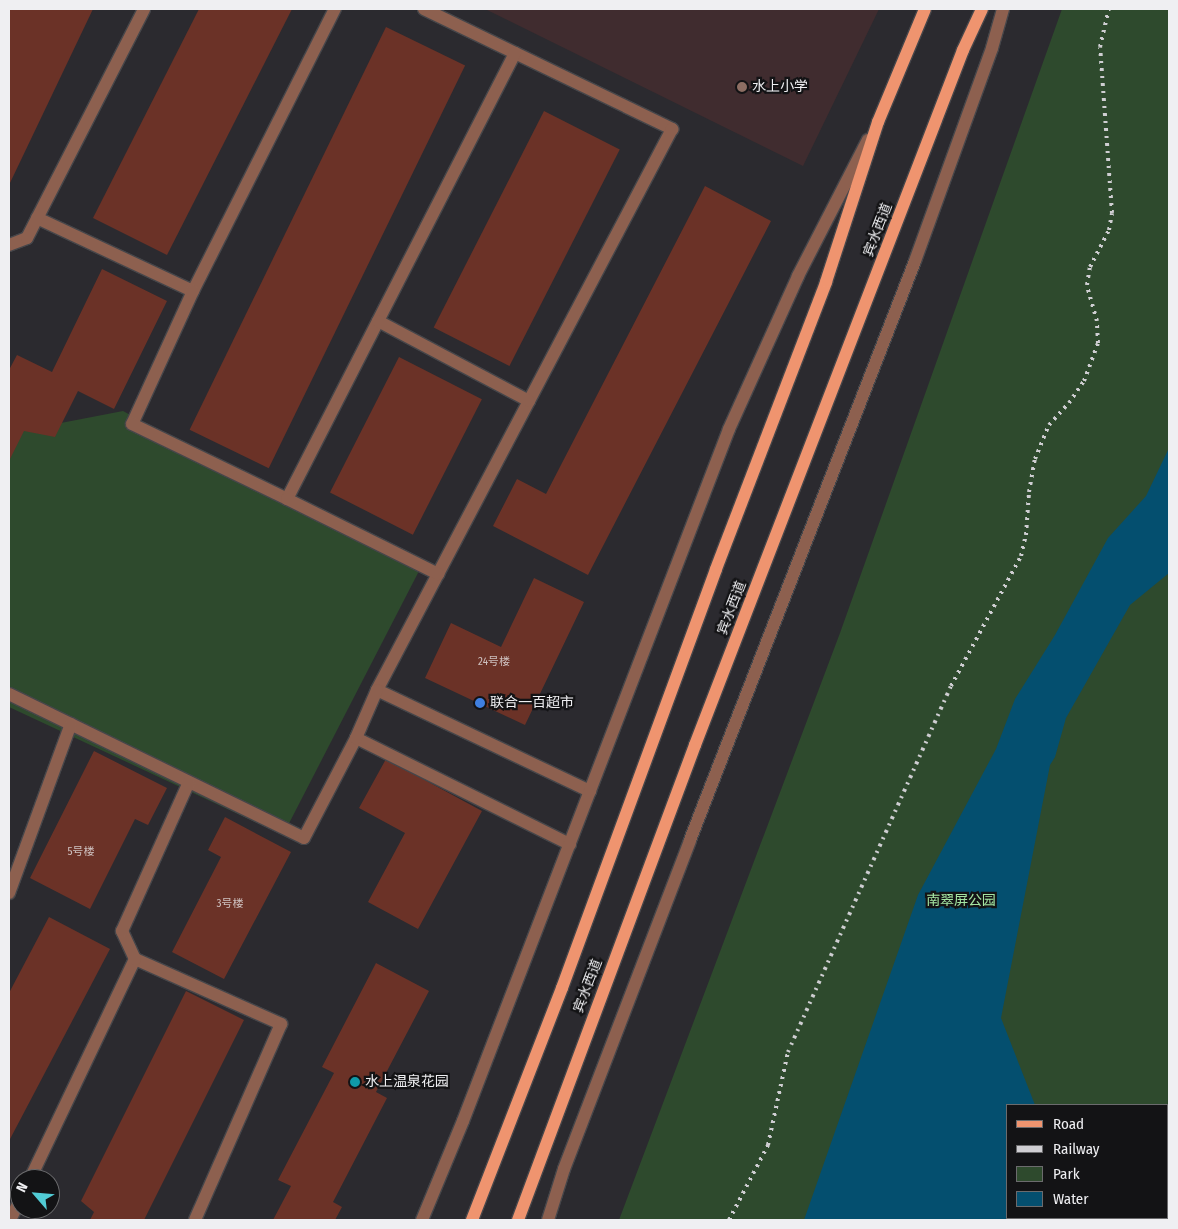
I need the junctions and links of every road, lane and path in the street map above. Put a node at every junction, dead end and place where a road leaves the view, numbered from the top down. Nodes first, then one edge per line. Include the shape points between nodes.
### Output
1 (144, 9) edge
2 (335, 9) edge
3 (424, 9) edge
4 (925, 9) edge
5 (982, 9) edge
6 (1003, 9) edge
7 (515, 53) junction
8 (878, 122) junction
9 (37, 218) junction
10 (9, 245) edge
11 (193, 291) junction
12 (378, 321) junction
13 (529, 401) junction
14 (287, 499) junction
15 (438, 574) junction
16 (377, 690) junction
17 (9, 694) edge
18 (71, 724) junction
19 (356, 738) junction
20 (189, 782) junction
21 (590, 791) junction
22 (570, 844) junction
23 (9, 892) edge
24 (136, 959) junction
25 (35, 1169) edge
26 (195, 1220) edge
27 (422, 1220) edge
28 (472, 1220) edge
29 (518, 1220) edge
30 (548, 1220) edge

1 - 9 street
2 - 11 street
3 - 7 street
4 - 8 main road, 宾水西道
5 - 29 main road, 宾水西道 via 963,50 699,736
6 - 30 street via 915,261 683,858 564,1169
7 - 12 street
7 - 13 street via 672,129
8 - 21 street via 798,276 729,429
8 - 28 main road, 宾水西道 via 826,282
9 - 10 street via 27,238
9 - 11 street
11 - 14 street via 132,424
12 - 13 street
12 - 14 street
13 - 15 street
14 - 15 street
15 - 16 street
16 - 19 street
16 - 21 street
17 - 18 street
18 - 20 street
18 - 23 street
19 - 20 street via 304,838
19 - 22 street
20 - 24 street via 122,930
21 - 22 street
22 - 27 street via 464,1121
24 - 25 street
24 - 26 street via 281,1024

